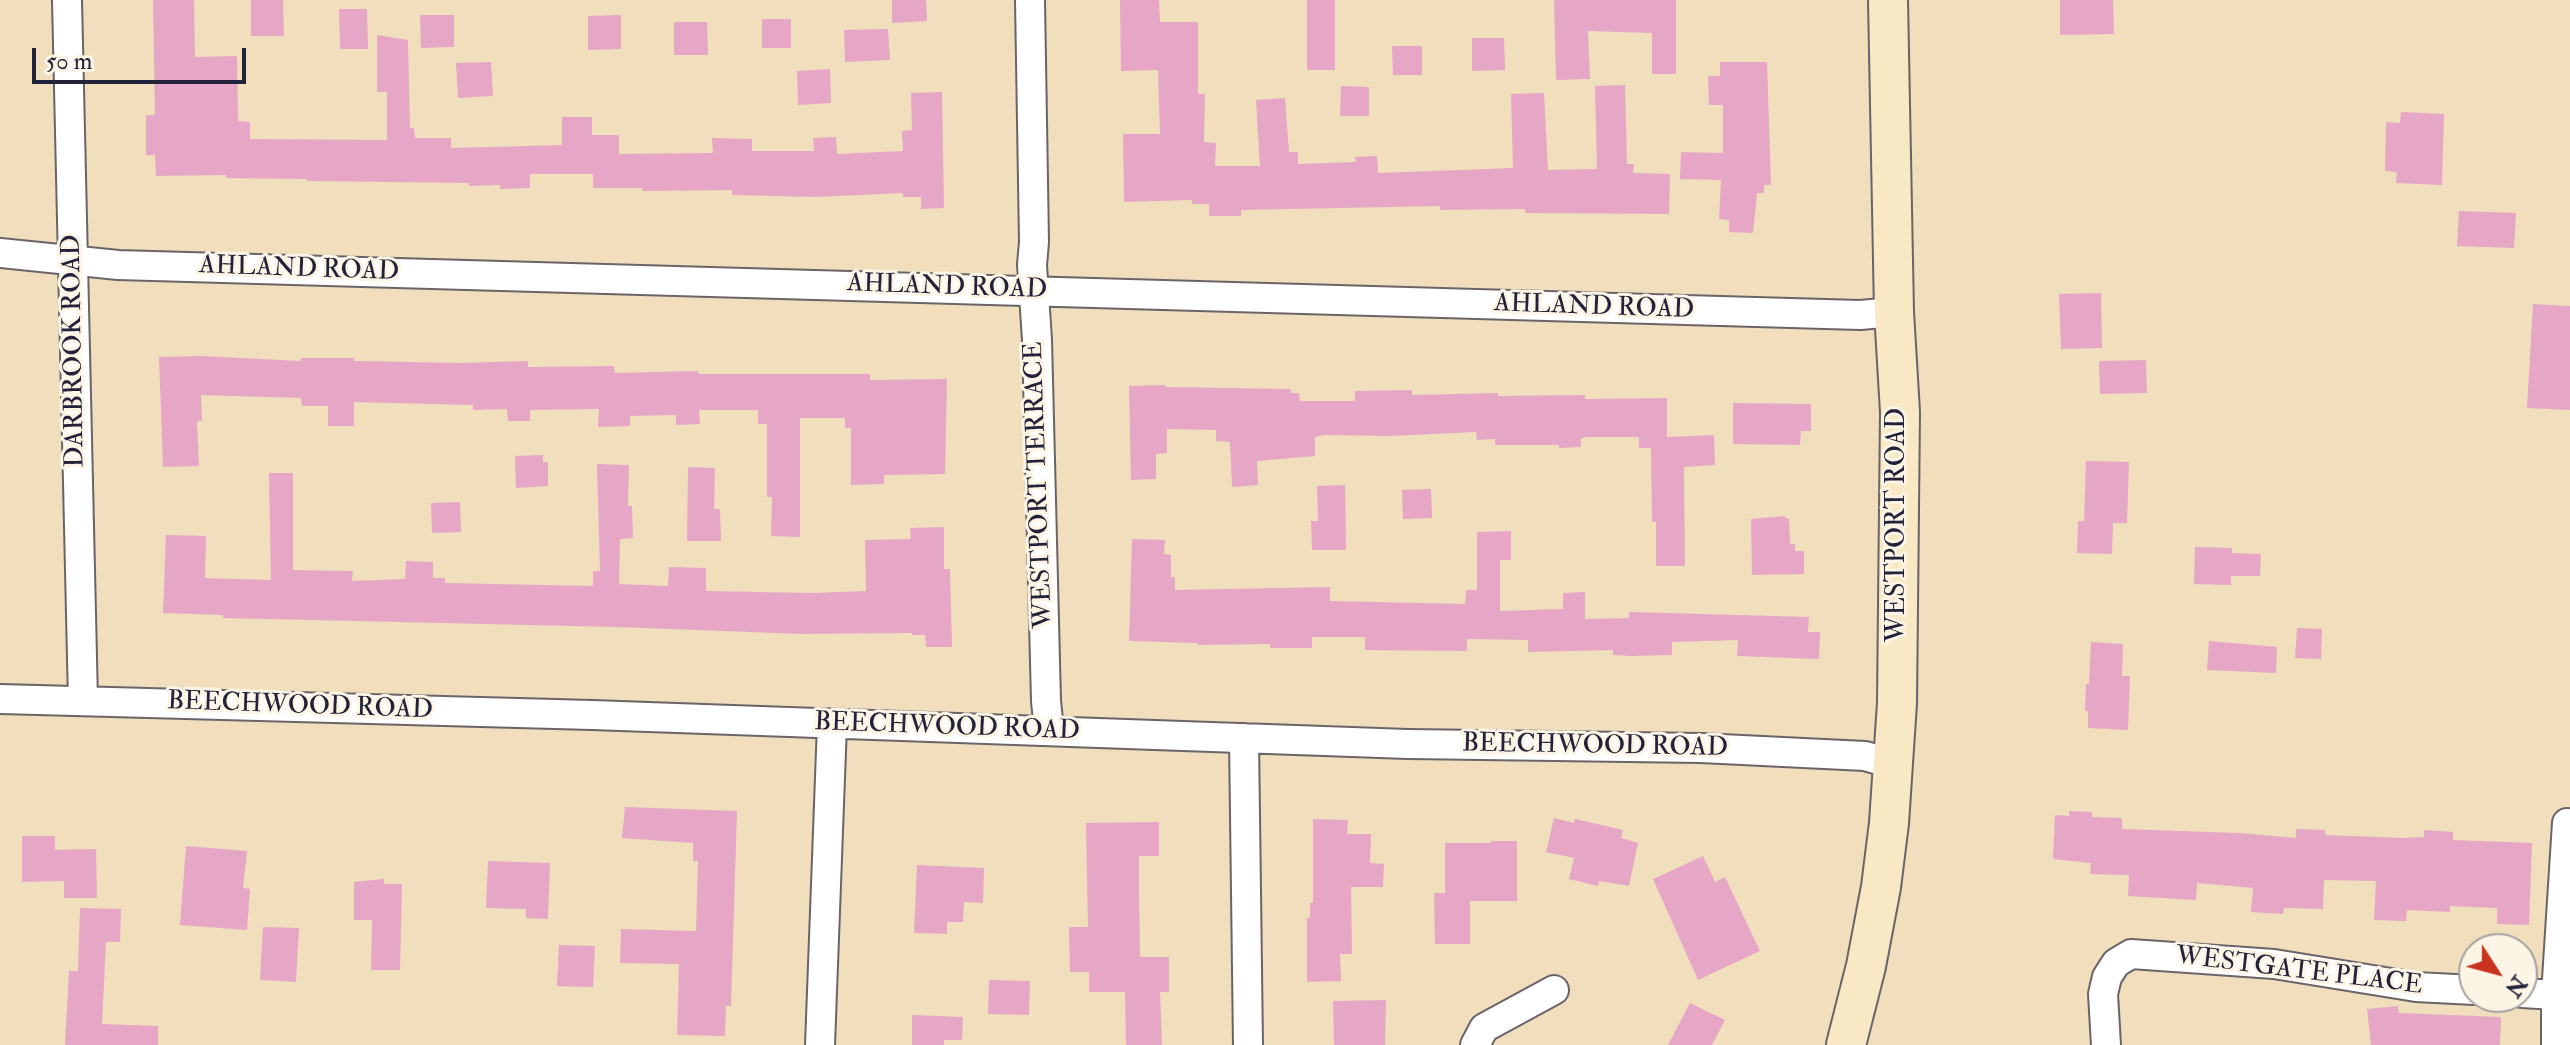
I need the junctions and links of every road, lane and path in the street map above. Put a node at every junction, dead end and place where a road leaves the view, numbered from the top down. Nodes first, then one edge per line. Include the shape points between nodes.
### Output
1 (67, 0) edge
2 (1030, 0) edge
3 (1888, 0) edge
4 (0, 253) edge
5 (72, 262) junction
6 (1033, 290) junction
7 (1894, 312) junction
8 (0, 699) edge
9 (83, 701) junction
10 (832, 724) junction
11 (1049, 730) junction
12 (1244, 738) junction
13 (1893, 764) junction
14 (2567, 823) dead end
15 (2458, 989) edge
16 (1554, 990) dead end
17 (2538, 994) edge
18 (2556, 995) junction
19 (820, 1045) edge
20 (1248, 1045) edge
21 (1475, 1045) edge
22 (1846, 1045) edge
23 (2106, 1045) edge
24 (2556, 1045) edge

1 - 5 street, DARBROOK ROAD
2 - 6 street, WESTPORT TERRACE
3 - 7 main road, WESTPORT ROAD
4 - 5 street, AHLAND ROAD
5 - 6 street, AHLAND ROAD
5 - 9 street, DARBROOK ROAD
6 - 7 street, AHLAND ROAD
6 - 11 street, WESTPORT TERRACE
7 - 13 main road, WESTPORT ROAD via 1900,412
8 - 9 street, BEECHWOOD ROAD
9 - 10 street, BEECHWOOD ROAD
10 - 11 street, BEECHWOOD ROAD
10 - 19 street
11 - 12 street, BEECHWOOD ROAD
12 - 13 street, BEECHWOOD ROAD via 1701,748 1865,756
12 - 20 street
13 - 22 main road, WESTPORT ROAD via 1881,887
14 - 18 street
15 - 23 street, WESTGATE PLACE via 2274,964 2131,954 2107,977
16 - 21 street via 1484,1028
17 - 18 street
18 - 24 street

